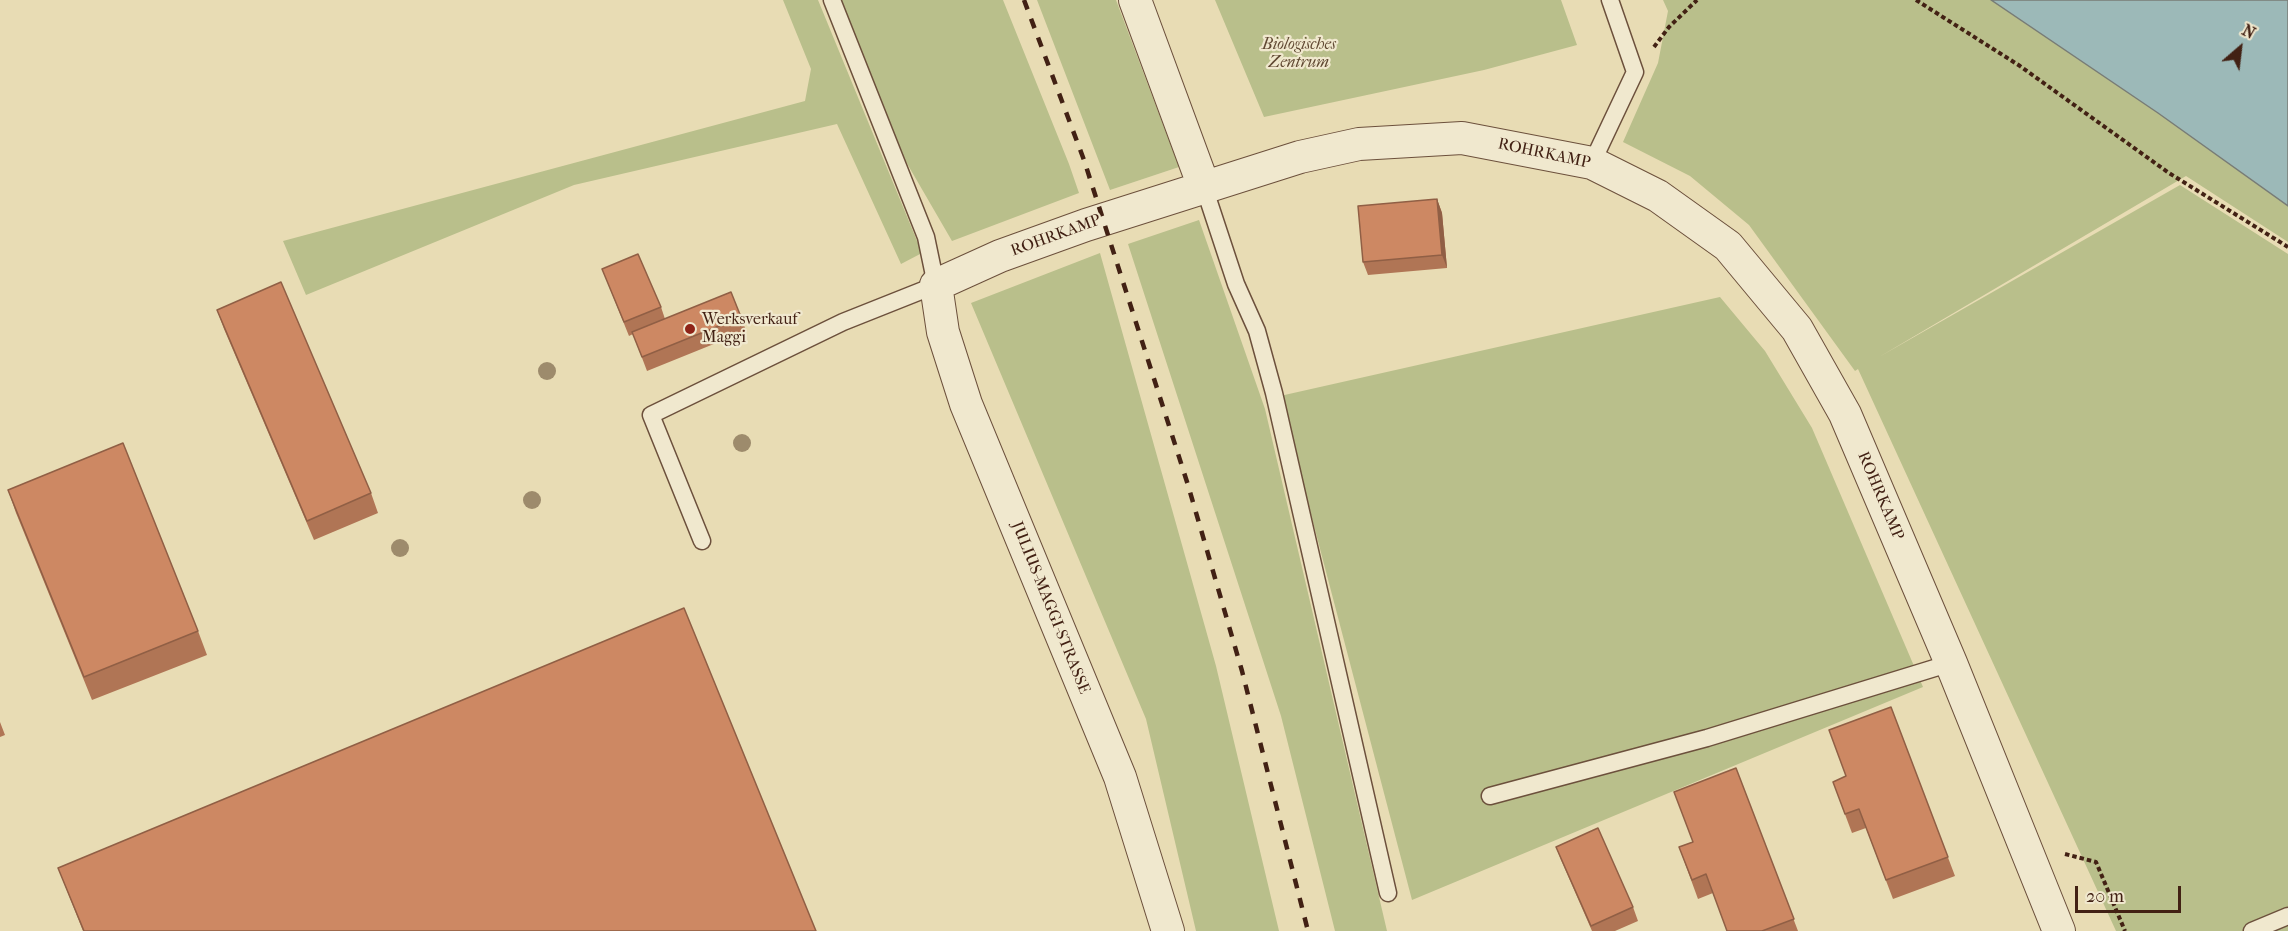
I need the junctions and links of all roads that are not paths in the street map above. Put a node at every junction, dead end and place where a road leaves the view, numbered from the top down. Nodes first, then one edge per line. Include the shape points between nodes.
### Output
1 (831, 0) edge
2 (1135, 0) edge
3 (1610, 0) edge
4 (1592, 163) junction
5 (1204, 187) junction
6 (936, 285) junction
7 (702, 541) dead end
8 (1951, 663) junction
9 (1490, 796) dead end
10 (1388, 893) dead end
11 (2288, 916) edge
12 (1168, 931) edge
13 (2060, 931) edge
14 (2252, 931) edge

1 - 6 lane via 926,237
2 - 5 street
3 - 4 lane via 1635,72
4 - 5 street, ROHRKAMP via 1462,138 1359,144 1300,157
4 - 8 street, ROHRKAMP via 1658,196 1728,246 1797,328 1845,414
5 - 6 street, ROHRKAMP via 1000,256
5 - 10 lane via 1236,284 1257,331 1274,393
6 - 7 lane via 843,322 651,415
6 - 12 street, JULIUS-MAGGI-STRASSE via 943,332 966,404 1120,777
8 - 9 lane via 1707,738
8 - 13 street, ROHRKAMP
11 - 14 lane

